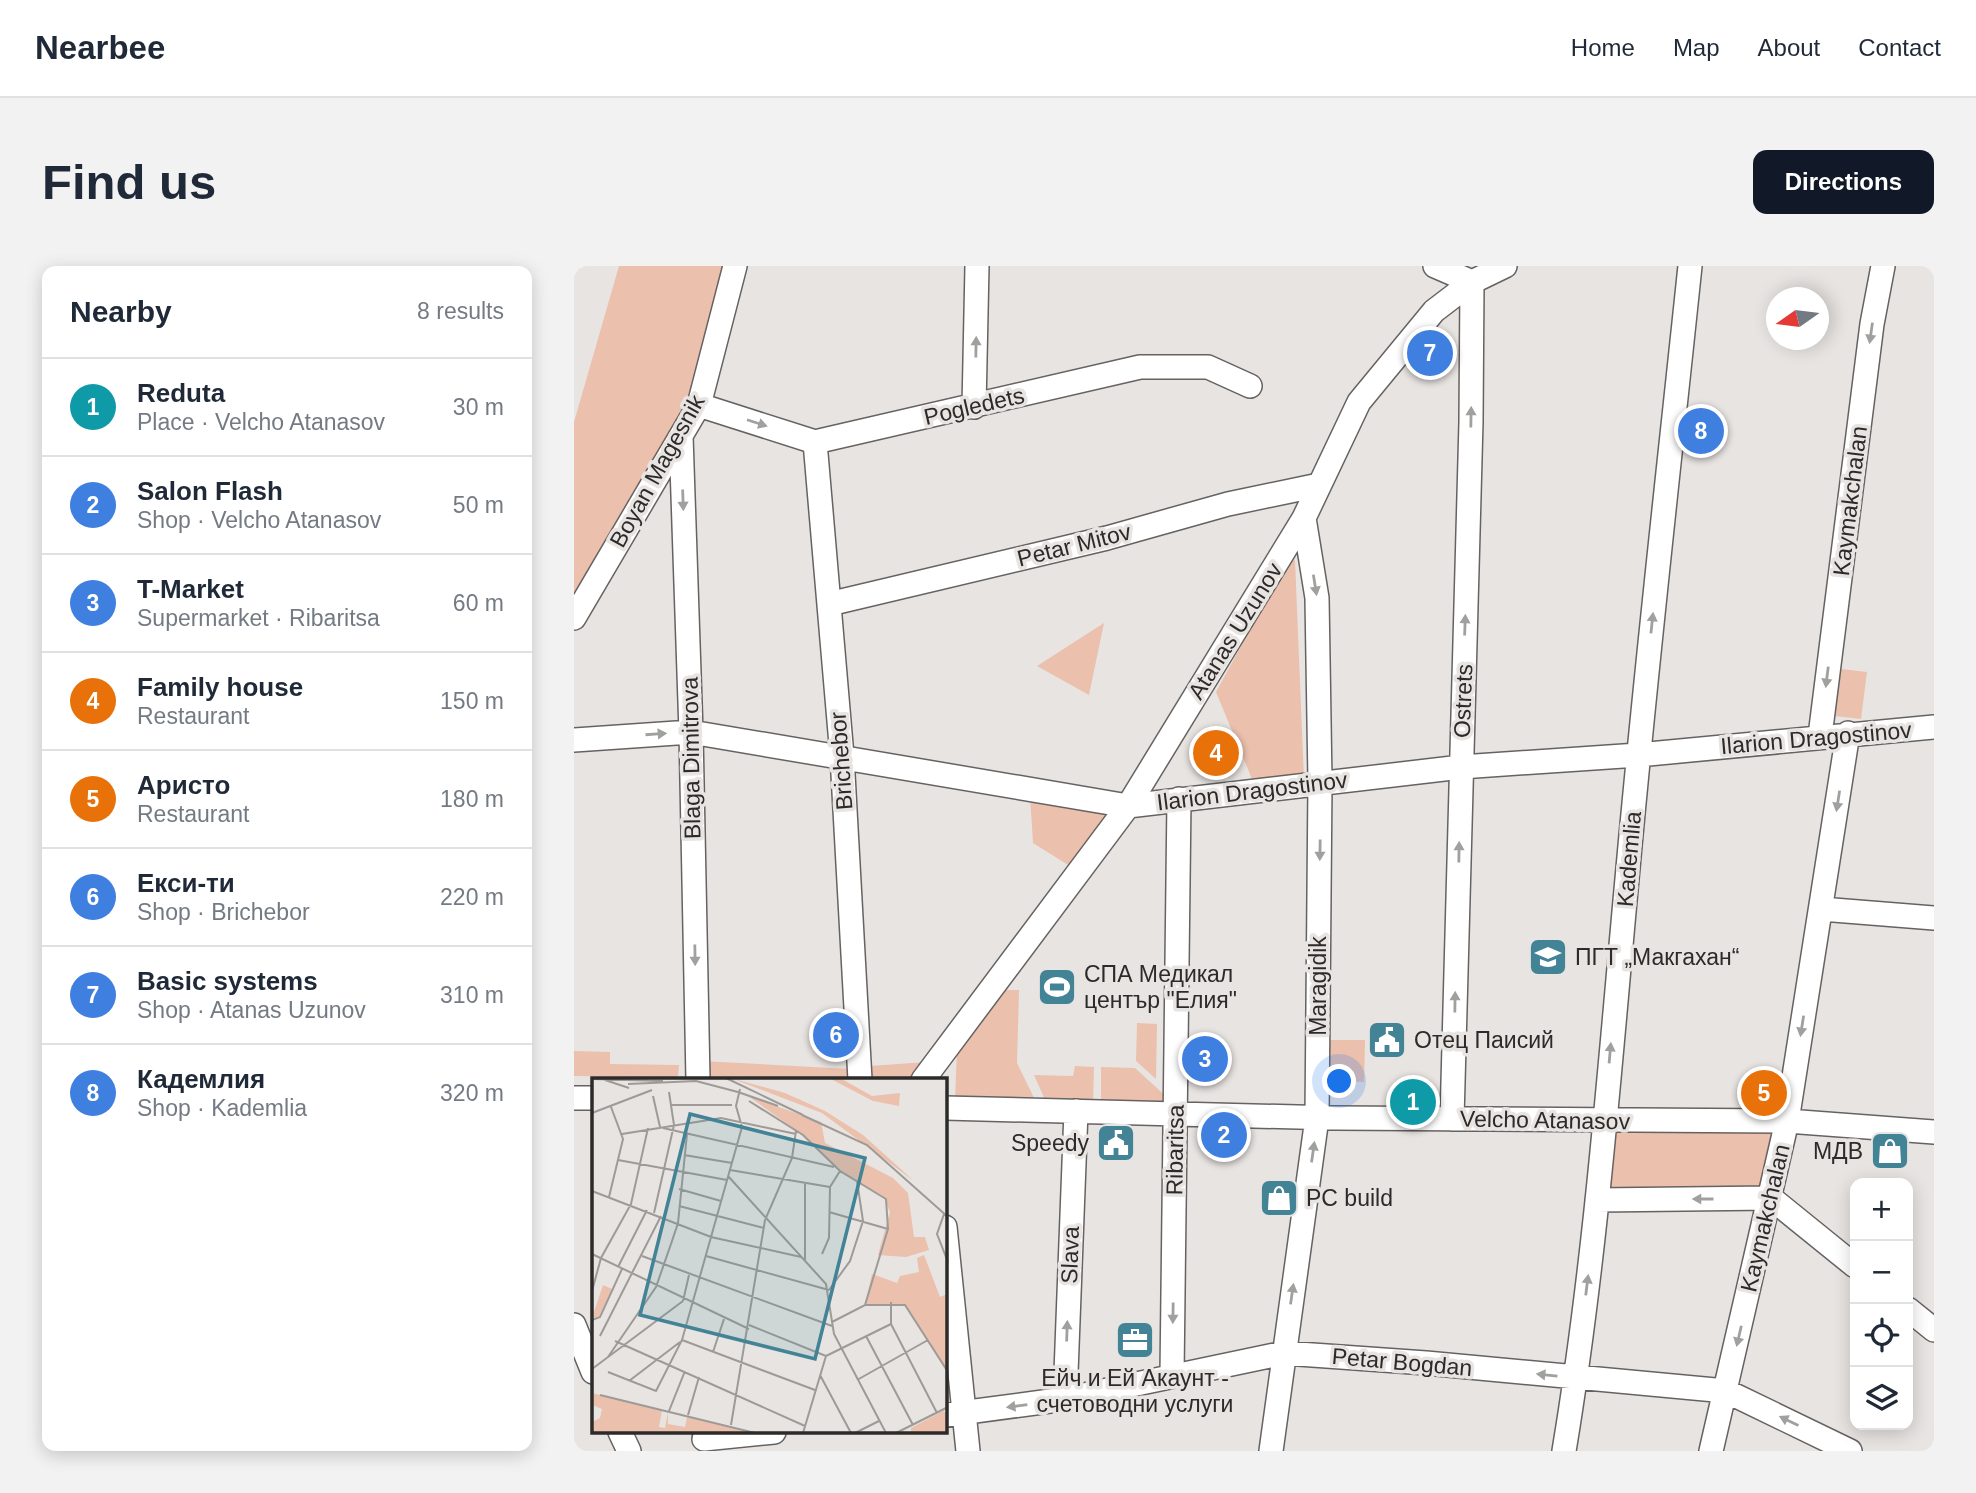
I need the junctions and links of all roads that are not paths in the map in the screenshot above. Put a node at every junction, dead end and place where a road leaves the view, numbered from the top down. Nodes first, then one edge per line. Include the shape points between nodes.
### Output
1 (977, 266) edge
2 (1435, 266) edge
3 (1505, 266) edge
4 (1690, 266) edge
5 (1883, 266) edge
6 (741, 269) edge
7 (1472, 282) junction
8 (1250, 386) dead end
9 (699, 405) junction
10 (974, 407) junction
11 (681, 436) junction
12 (815, 442) junction
13 (1319, 485) junction
14 (1304, 518) junction
15 (829, 604) junction
16 (574, 618) edge
17 (1934, 727) edge
18 (691, 732) junction
19 (1848, 733) junction
20 (1820, 736) junction
21 (574, 740) edge
22 (1639, 755) junction
23 (842, 757) junction
24 (1461, 766) junction
25 (1320, 782) junction
26 (1179, 799) junction
27 (1128, 806) junction
28 (1821, 909) junction
29 (1934, 918) edge
30 (698, 1078) edge
31 (860, 1078) edge
32 (924, 1078) edge
33 (574, 1098) edge
34 (592, 1098) edge
35 (947, 1108) edge
36 (1076, 1111) junction
37 (1176, 1114) junction
38 (1317, 1118) junction
39 (1452, 1119) junction
40 (1604, 1121) junction
41 (1787, 1121) junction
42 (1934, 1132) edge
43 (1771, 1198) junction
44 (1597, 1200) junction
45 (1850, 1262) edge
46 (947, 1264) edge
47 (1913, 1313) edge
48 (574, 1325) edge
49 (1934, 1330) edge
50 (1284, 1353) junction
51 (592, 1370) edge
52 (1172, 1375) junction
53 (1576, 1377) junction
54 (1726, 1391) junction
55 (1065, 1399) junction
56 (955, 1413) edge
57 (621, 1434) edge
58 (756, 1434) edge
59 (704, 1440) edge
60 (629, 1451) edge
61 (968, 1451) edge
62 (1271, 1451) edge
63 (1564, 1451) edge
64 (1711, 1451) edge
65 (1850, 1451) edge

10 -> 1 street
2 - 7 street
3 - 7 street, Atanas Uzunov
22 -> 4 street, Kademlia
5 -> 20 street, Kaymakchalan
6 - 9 street, Boyan Magesnik
7 - 13 street, Atanas Uzunov via 1434,311 1359,402
24 -> 7 street, Ostrets
8 - 10 street, Pogledets via 1209,367 1140,367
9 - 11 street, Boyan Magesnik
9 -> 12 street
10 - 12 street, Pogledets
11 - 16 street, Boyan Magesnik
11 -> 18 street, Blaga Dimitrova
12 - 15 street, Brichebor
13 - 14 street, Atanas Uzunov
13 - 15 street, Petar Mitov
14 -> 25 street, Maragidik via 1317,598
14 - 27 street, Atanas Uzunov
15 - 23 street, Brichebor
17 - 19 street, Ilarion Dragostinov
21 -> 18 street, Ilarion Dragostinov
18 - 23 street, Ilarion Dragostinov
18 -> 30 street, Blaga Dimitrova
19 - 20 street, Ilarion Dragostinov
19 -> 28 street, Kaymakchalan
20 - 22 street, Ilarion Dragostinov
22 - 24 street, Ilarion Dragostinov
40 -> 22 street, Kademlia
23 - 27 street, Ilarion Dragostinov
23 - 31 street, Brichebor
24 - 25 street, Ilarion Dragostinov
39 -> 24 street, Ostrets
25 - 26 street, Ilarion Dragostinov
25 -> 38 street, Maragidik
26 - 27 street, Ilarion Dragostinov
26 - 37 street, Ribaritsa
27 - 32 street, Atanas Uzunov
28 - 29 street
28 -> 41 street, Kaymakchalan
33 - 34 street
35 - 36 street, Velcho Atanasov
36 - 37 street, Velcho Atanasov
55 -> 36 street, Slava
37 - 38 street, Velcho Atanasov
37 -> 52 street, Ribaritsa
38 - 39 street, Velcho Atanasov
50 -> 38 street, Maragidik
39 - 40 street, Velcho Atanasov
40 - 41 street, Velcho Atanasov
40 - 44 street, Kademlia
41 - 42 street, Velcho Atanasov
41 - 43 street, Kaymakchalan
43 -> 44 street
43 - 45 street
43 -> 54 street, Kaymakchalan
53 -> 44 street, Kademlia
46 - 56 street
47 - 49 street
48 - 51 street
50 - 52 street, Petar Bogdan
53 -> 50 street, Petar Bogdan
50 - 62 street, Maragidik
52 - 55 street, Petar Bogdan
53 - 54 street, Petar Bogdan
53 - 63 street, Kademlia
54 - 64 street, Kaymakchalan
65 -> 54 street, Petar Bogdan
55 -> 56 street, Petar Bogdan
56 - 61 street
57 - 60 street
58 - 59 street

